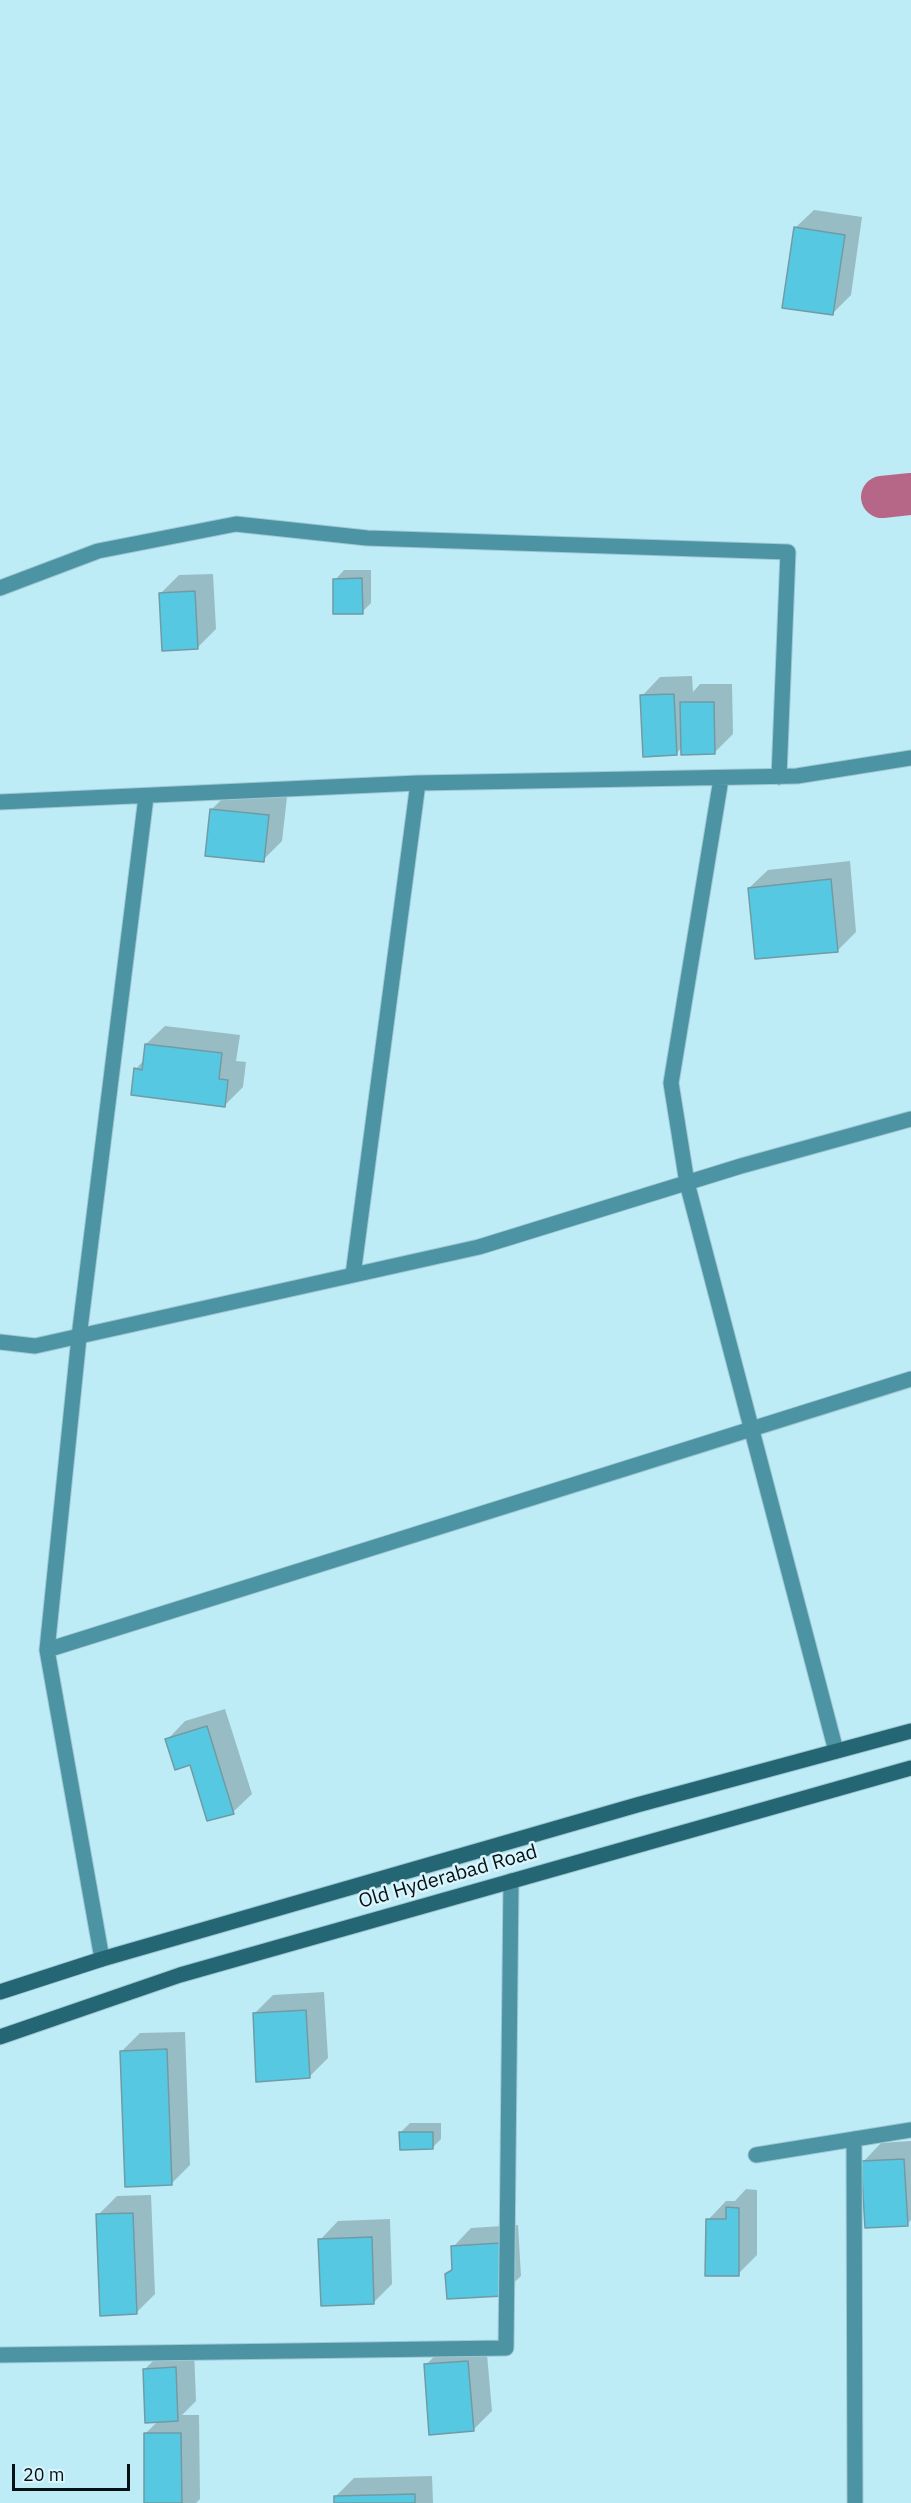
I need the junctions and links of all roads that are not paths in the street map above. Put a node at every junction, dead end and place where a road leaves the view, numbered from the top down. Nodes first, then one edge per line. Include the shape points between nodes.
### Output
1 (0, 588) edge
2 (911, 758) edge
3 (779, 777) junction
4 (721, 779) junction
5 (418, 783) junction
6 (146, 797) junction
7 (0, 802) edge
8 (911, 1119) edge
9 (687, 1184) junction
10 (353, 1275) junction
11 (79, 1337) junction
12 (0, 1342) edge
13 (911, 1379) edge
14 (752, 1429) junction
15 (47, 1650) junction
16 (911, 1731) edge
17 (837, 1751) junction
18 (911, 1768) edge
19 (511, 1881) junction
20 (102, 1959) junction
21 (0, 1992) edge
22 (0, 2037) edge
23 (911, 2130) edge
24 (854, 2139) junction
25 (756, 2155) dead end
26 (0, 2355) edge
27 (855, 2503) edge

1 - 3 street via 98,551 236,524 367,538 788,552
2 - 3 street
3 - 4 street
4 - 5 street
4 - 9 street via 671,1083
5 - 6 street
5 - 10 street
6 - 7 street
6 - 11 street
8 - 9 street
9 - 10 street via 479,1247
9 - 14 street
10 - 11 street
11 - 12 street via 35,1346
11 - 15 street
13 - 14 street
14 - 15 street
14 - 17 street
15 - 20 street
16 - 17 main road
17 - 20 main road
18 - 19 main road, Old Hyderabad Road
19 - 22 main road, Old Hyderabad Road via 180,1975
19 - 26 street via 506,2348
20 - 21 main road
23 - 24 street
24 - 25 street
24 - 27 street

